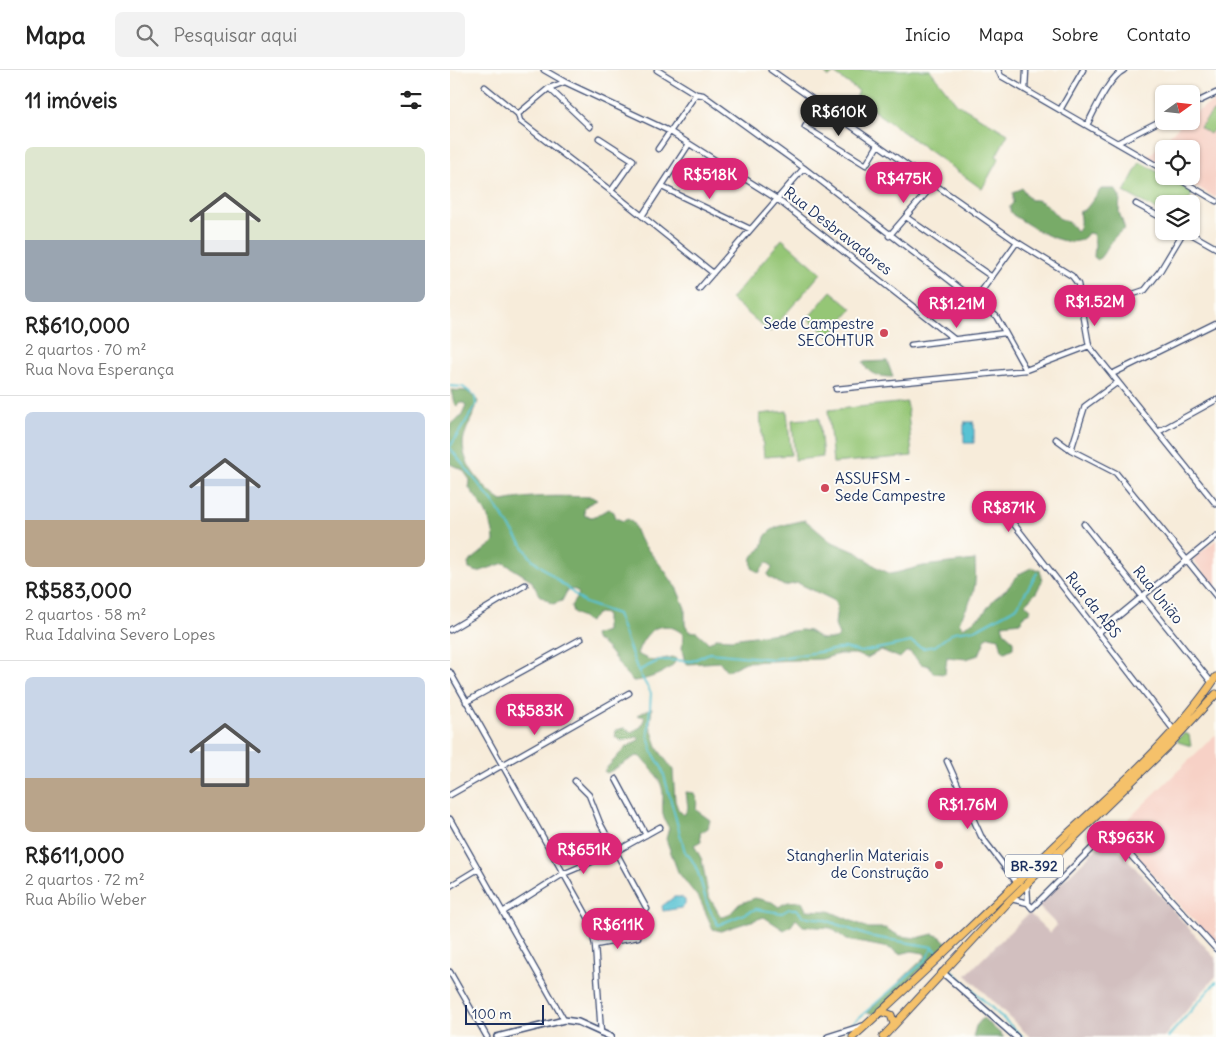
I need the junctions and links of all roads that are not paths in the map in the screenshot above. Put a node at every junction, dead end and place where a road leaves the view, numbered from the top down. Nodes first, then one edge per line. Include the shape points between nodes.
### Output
1 (544, 70) edge
2 (657, 70) edge
3 (771, 70) edge
4 (998, 70) edge
5 (1026, 70) edge
6 (1083, 70) edge
7 (1124, 70) edge
8 (565, 82) junction
9 (485, 87) dead end
10 (549, 88) junction
11 (1025, 90) junction
12 (1216, 93) edge
13 (696, 94) junction
14 (1200, 101) edge
15 (819, 105) junction
16 (1060, 110) junction
17 (518, 114) junction
18 (1155, 124) edge
19 (1087, 126) junction
20 (590, 127) dead end
21 (669, 131) junction
22 (598, 138) dead end
23 (1117, 143) junction
24 (689, 144) junction
25 (878, 145) junction
26 (658, 149) dead end
27 (1155, 165) edge
28 (804, 168) junction
29 (934, 184) junction
30 (1189, 185) edge
31 (662, 187) junction
32 (611, 191) junction
33 (777, 199) junction
34 (1216, 201) edge
35 (1136, 204) dead end
36 (1155, 214) edge
37 (642, 216) junction
38 (906, 217) junction
39 (750, 229) junction
40 (889, 236) junction
41 (1200, 239) edge
42 (1179, 240) edge
43 (1017, 242) junction
44 (1216, 248) edge
45 (713, 273) junction
46 (992, 277) junction
47 (699, 289) dead end
48 (975, 300) junction
49 (1083, 312) junction
50 (1216, 323) edge
51 (1005, 333) junction
52 (954, 339) junction
53 (911, 345) dead end
54 (1089, 346) junction
55 (1026, 370) junction
56 (1112, 374) junction
57 (1118, 382) junction
58 (836, 389) dead end
59 (1216, 400) edge
60 (1158, 432) junction
61 (1056, 439) dead end
62 (1071, 450) junction
63 (993, 497) dead end
64 (1216, 504) edge
65 (1084, 524) dead end
66 (1216, 536) edge
67 (1186, 560) junction
68 (525, 585) dead end
69 (1143, 596) junction
70 (1216, 596) edge
71 (450, 630) edge
72 (1098, 632) junction
73 (581, 639) dead end
74 (450, 672) edge
75 (1214, 680) edge
76 (629, 693) dead end
77 (1216, 694) edge
78 (466, 702) junction
79 (1173, 729) junction
80 (947, 761) dead end
81 (502, 766) junction
82 (616, 779) dead end
83 (575, 782) dead end
84 (450, 795) edge
85 (450, 819) edge
86 (660, 827) dead end
87 (646, 835) junction
88 (615, 852) junction
89 (478, 870) junction
90 (564, 874) junction
91 (1017, 883) junction
92 (1027, 884) junction
93 (450, 886) edge
94 (1011, 899) junction
95 (1028, 903) junction
96 (647, 909) dead end
97 (503, 912) junction
98 (638, 937) dead end
99 (595, 944) junction
100 (1216, 949) edge
101 (450, 972) edge
102 (942, 972) junction
103 (880, 1011) junction
104 (564, 1020) junction
105 (894, 1024) junction
106 (866, 1025) junction
107 (602, 1033) junction
108 (487, 1037) edge
109 (497, 1037) edge
110 (611, 1037) edge
111 (828, 1037) edge
112 (853, 1037) edge
113 (883, 1037) edge
114 (1016, 1037) edge

1 - 8 street, Rua Desbravadores
2 - 13 street
3 - 15 street
4 - 11 street via 1001,76
5 - 11 street
6 - 16 street
7 - 19 street via 1118,73
8 - 10 street
8 - 21 street, Rua Desbravadores
9 - 17 street
10 - 17 street
10 - 20 street
11 - 16 street
12 - 14 street
13 - 21 street
13 - 28 street via 702,95
15 - 25 street
15 - 25 street via 805,128 866,165
16 - 19 street
17 - 32 street via 520,121
18 - 23 street
19 - 23 street
21 - 24 street, Rua Desbravadores
21 - 26 street
22 - 32 street via 633,160
23 - 27 street
24 - 31 street
24 - 33 street, Rua Desbravadores
25 - 29 street
28 - 33 street
28 - 40 street
29 - 38 street
29 - 43 street
30 - 34 street
31 - 37 street
31 - 39 street
32 - 37 street
33 - 39 street
33 - 52 street, Rua Desbravadores
35 - 36 street
37 - 45 street
38 - 40 street
38 - 46 street
39 - 45 street
40 - 48 street
41 - 44 street
42 - 49 street via 1145,290
43 - 46 street
43 - 49 street via 1072,276 1078,284
45 - 47 street
46 - 48 street
48 - 51 street via 996,316
49 - 54 street
50 - 56 street
51 - 52 street
51 - 55 street
52 - 53 street
54 - 55 street
54 - 56 street
55 - 58 street
56 - 57 street
57 - 60 street
57 - 62 street via 1085,406
59 - 60 street
60 - 64 street
61 - 62 street
62 - 67 street via 1116,473
63 - 72 street, Rua da ABS
65 - 69 street, Rua União
66 - 67 street
67 - 69 street
67 - 70 street
68 - 71 street
69 - 72 street
69 - 75 street, Rua União
72 - 79 street, Rua da ABS
73 - 78 street
74 - 78 street
75 - 79 highway, BR-392
76 - 81 street
77 - 92 highway, BR-392 via 1175,739
78 - 81 street
79 - 91 highway, BR-392
80 - 91 street via 981,836
81 - 84 street
81 - 90 street
82 - 87 street
83 - 88 street via 589,795
85 - 89 street
86 - 87 street
87 - 88 street
88 - 90 street
88 - 96 street
89 - 93 street
89 - 97 street
90 - 97 street
90 - 99 street via 589,919
91 - 103 highway, BR-392
92 - 94 highway, BR-392
92 - 95 street
94 - 95 street
94 - 102 highway, BR-392
95 - 100 street via 1032,908 1106,834 1111,834
97 - 104 street
98 - 99 street
99 - 107 street
101 - 108 street
102 - 105 highway, BR-392
102 - 114 street
103 - 105 highway via 891,1015
103 - 106 highway, BR-392
104 - 107 street via 578,1022
104 - 109 street
105 - 113 highway, BR-392
106 - 111 street
106 - 112 highway, BR-392
107 - 110 street

